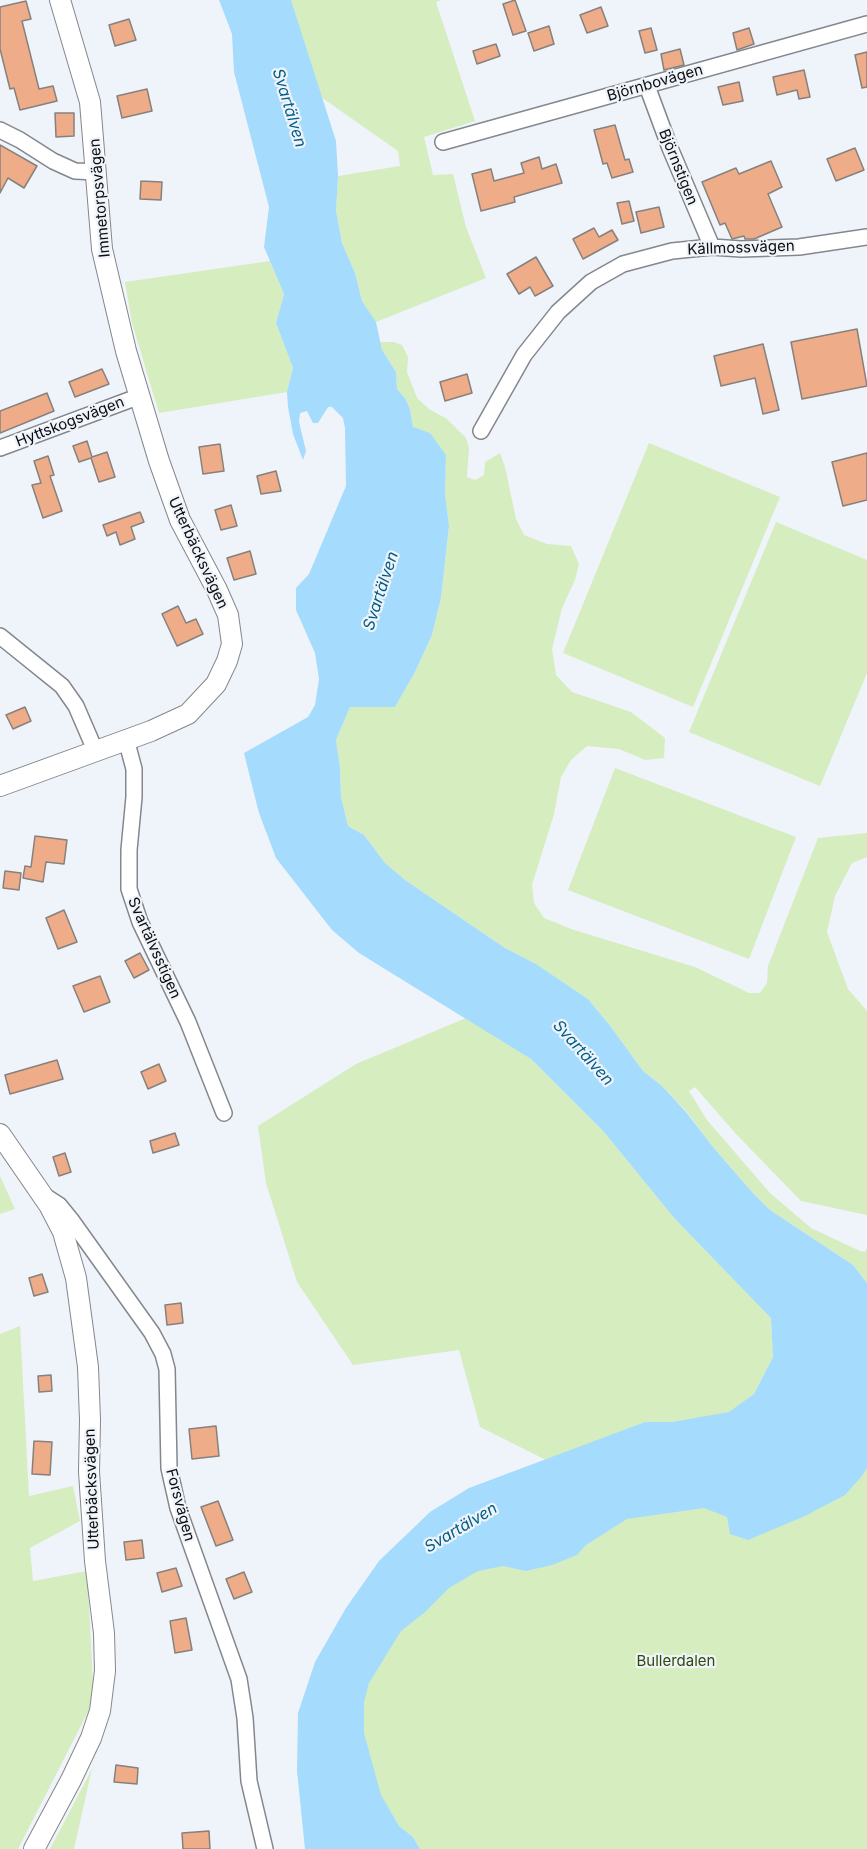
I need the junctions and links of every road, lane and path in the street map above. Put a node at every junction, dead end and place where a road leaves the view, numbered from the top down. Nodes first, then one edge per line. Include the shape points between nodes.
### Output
1 (60, 0) edge
2 (867, 24) edge
3 (647, 86) junction
4 (0, 130) edge
5 (443, 142) dead end
6 (97, 172) junction
7 (867, 237) edge
8 (712, 247) junction
9 (140, 396) junction
10 (481, 430) dead end
11 (0, 448) edge
12 (0, 636) edge
13 (126, 739) junction
14 (95, 750) junction
15 (0, 786) edge
16 (224, 1113) dead end
17 (0, 1134) edge
18 (41, 1193) junction
19 (34, 1849) edge
20 (265, 1849) edge

1 - 6 street, Immetorpsvägen via 90,102
2 - 3 street, Björnbovägen
3 - 5 street, Björnbovägen
3 - 8 street, Björnstigen
4 - 6 street via 75,171
6 - 9 street, Immetorpsvägen via 102,249
7 - 8 street, Källmossvägen via 799,247
8 - 10 street, Källmossvägen via 672,250 623,264 591,282 558,312 524,355
9 - 11 street, Hyttskogsvägen
9 - 13 street, Utterbäcksvägen via 180,520 228,615 232,644 216,684 188,714
12 - 14 street via 62,686 76,706
13 - 14 street, Utterbäcksvägen
13 - 16 street, Svartälvsstigen via 134,769 129,890
14 - 15 street, Utterbäcksvägen
17 - 18 street, Utterbäcksvägen
18 - 19 street, Utterbäcksvägen via 63,1232 83,1322 89,1378 88,1472 105,1671 100,1711 91,1738
18 - 20 street, Forsvägen via 59,1205 72,1221 164,1354 169,1468 178,1508 239,1679 249,1781

